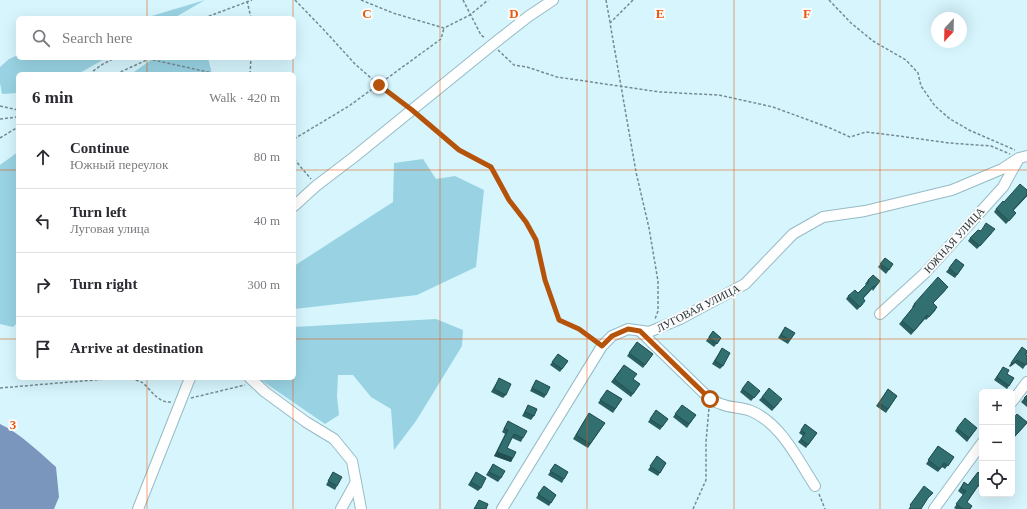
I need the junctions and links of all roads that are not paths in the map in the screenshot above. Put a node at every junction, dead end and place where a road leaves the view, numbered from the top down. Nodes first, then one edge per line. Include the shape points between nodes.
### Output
1 (553, 0) edge
2 (1023, 157) edge
3 (296, 204) edge
4 (880, 314) dead end
5 (645, 331) junction
6 (189, 380) edge
7 (252, 380) edge
8 (1027, 382) edge
9 (1015, 398) edge
10 (979, 447) edge
11 (356, 482) junction
12 (816, 486) road end
13 (138, 509) edge
14 (341, 509) edge
15 (361, 509) edge
16 (502, 509) edge
17 (934, 509) edge

1 - 3 street via 528,16
2 - 4 street, ЮЖНАЯ УЛИЦА via 1003,187 924,273
2 - 5 street, ЛУГОВАЯ УЛИЦА via 1002,169 952,190 865,211 824,217 793,234 745,284 680,319
5 - 12 street via 710,399 721,405 751,411 778,429
5 - 16 street, ЛУГОВАЯ УЛИЦА via 628,329 612,336 602,346
6 - 13 street
7 - 11 street via 300,418 334,439 352,461
8 - 9 street
10 - 17 street
11 - 14 street
11 - 15 street

